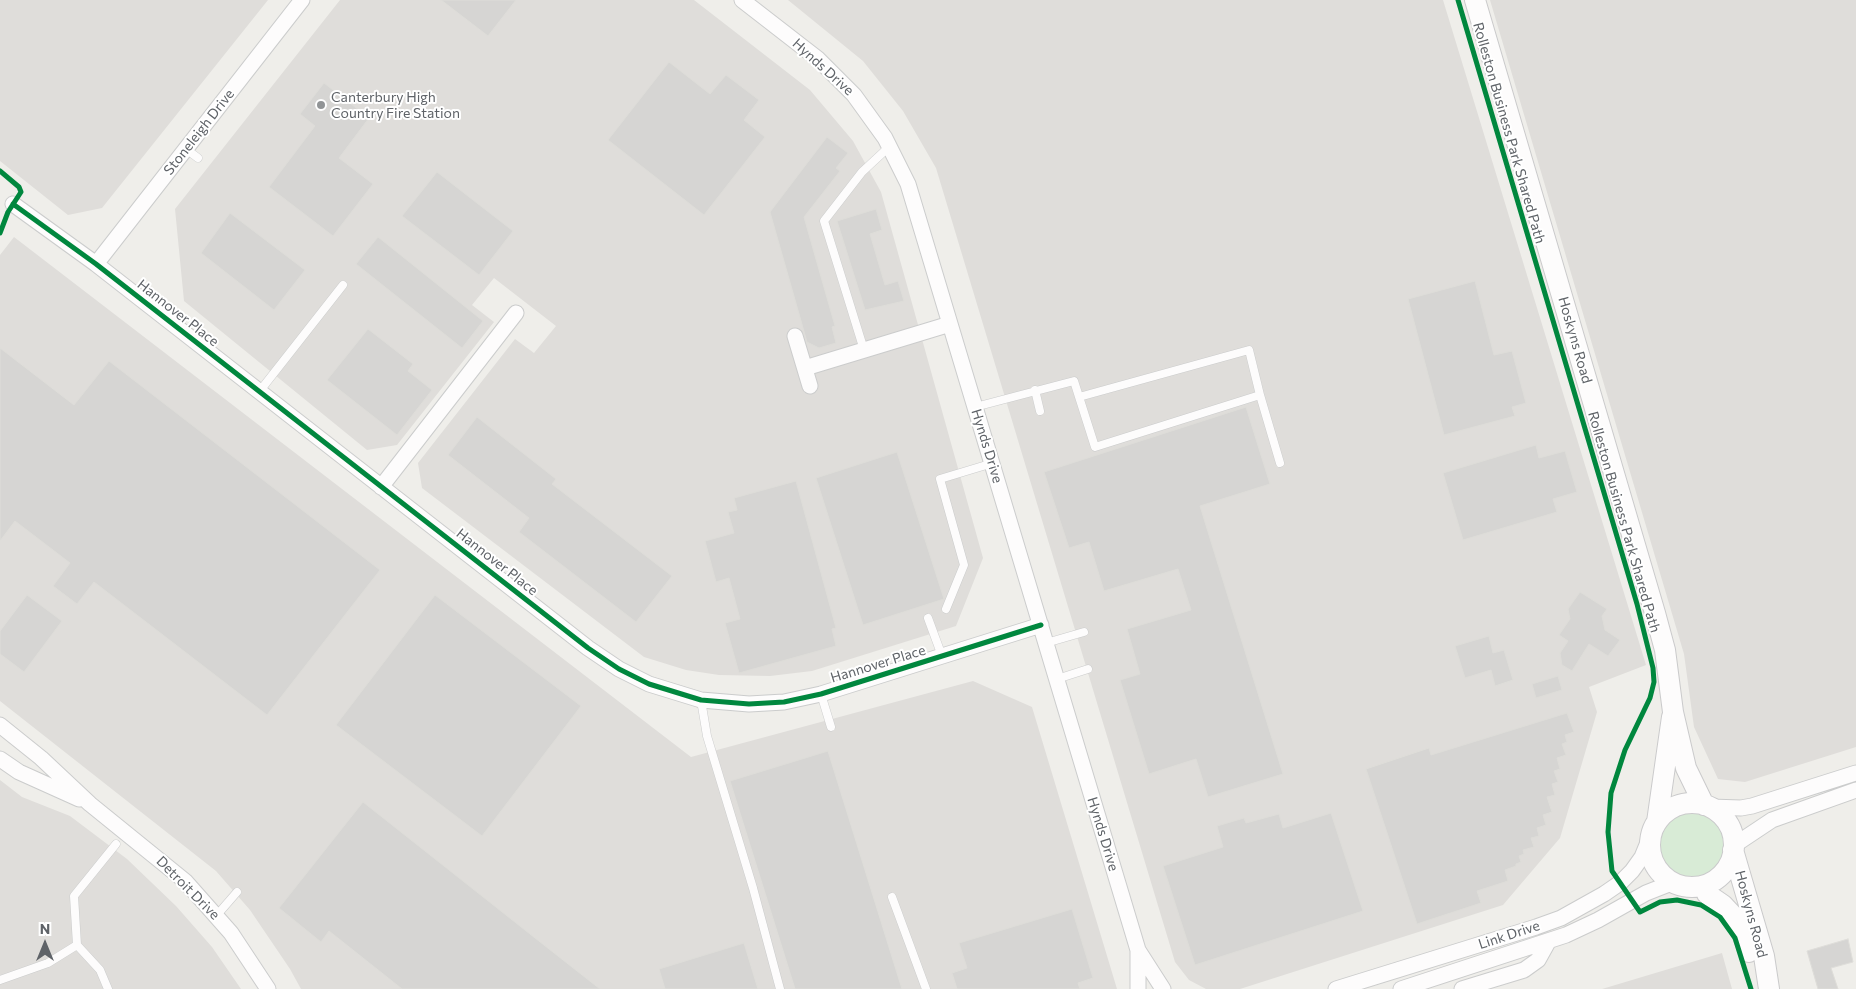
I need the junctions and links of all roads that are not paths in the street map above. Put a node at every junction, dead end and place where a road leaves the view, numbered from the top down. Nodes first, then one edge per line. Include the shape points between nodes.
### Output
1 (302, 0) edge
2 (742, 0) edge
3 (1475, 0) edge
4 (890, 146) junction
5 (13, 204) dead end
6 (96, 264) junction
7 (343, 285) dead end
8 (516, 313) dead end
9 (950, 324) junction
10 (795, 336) dead end
11 (864, 350) junction
12 (805, 368) junction
13 (810, 386) dead end
14 (1035, 390) junction
15 (259, 392) junction
16 (1260, 395) junction
17 (1079, 397) junction
18 (975, 407) junction
19 (1040, 411) dead end
20 (993, 463) junction
21 (1280, 463) dead end
22 (380, 487) junction
23 (946, 609) dead end
24 (928, 618) dead end
25 (1041, 625) junction
26 (1084, 632) dead end
27 (1046, 643) junction
28 (942, 656) junction
29 (1088, 669) dead end
30 (1057, 679) junction
31 (821, 694) junction
32 (701, 700) junction
33 (1673, 712) junction
34 (0, 725) edge
35 (832, 727) dead end
36 (0, 759) edge
37 (1856, 773) edge
38 (1856, 790) edge
39 (90, 804) junction
40 (1707, 806) junction
41 (1654, 828) junction
42 (116, 844) dead end
43 (1733, 848) junction
44 (1674, 882) junction
45 (237, 892) dead end
46 (1707, 894) dead end
47 (892, 898) dead end
48 (217, 915) junction
49 (1548, 942) junction
50 (77, 945) junction
51 (1138, 950) junction
52 (0, 980) edge
53 (1767, 984) edge
54 (108, 989) edge
55 (268, 989) edge
56 (780, 989) edge
57 (926, 989) edge
58 (1138, 989) edge
59 (1163, 989) edge
60 (1336, 989) edge
61 (1401, 989) edge
62 (1462, 989) edge

1 - 6 street, Stoneleigh Drive via 192,154
2 - 4 street, Hynds Drive via 836,75 870,115
3 - 33 main road, Hoskyns Road via 1654,606 1666,657
4 - 9 street, Hynds Drive via 913,200
4 - 11 lane via 862,172 824,221
5 - 6 street, Hannover Place
6 - 15 street, Hannover Place
7 - 15 lane
8 - 22 street
9 - 11 street
9 - 18 street, Hynds Drive
10 - 12 street
11 - 12 street
12 - 13 street
14 - 17 lane via 1074,382
14 - 18 lane
14 - 19 lane
15 - 22 street, Hannover Place
16 - 17 lane via 1249,350
16 - 17 lane via 1095,447
16 - 21 lane
18 - 20 street, Hynds Drive
20 - 23 lane via 940,479 964,565
20 - 25 street, Hynds Drive
22 - 32 street, Hannover Place via 605,660 649,684
24 - 28 lane
25 - 27 street, Hynds Drive
25 - 28 street, Hannover Place
26 - 27 lane
27 - 30 street, Hynds Drive
28 - 31 street, Hannover Place
29 - 30 lane
30 - 51 street, Hynds Drive
31 - 32 street, Hannover Place via 766,704
31 - 35 lane
32 - 56 lane via 707,736
33 - 40 main road, Hoskyns Road via 1686,768
33 - 41 main road, Hoskyns Road
34 - 39 street, Detroit Drive
36 - 39 street, Detroit Drive via 19,772
37 - 40 street via 1752,806
38 - 43 street via 1772,820
39 - 48 street, Detroit Drive via 168,866
40 - 41 main road via 1678,805 1667,811
40 - 43 main road via 1727,823 1732,832
41 - 44 main road via 1650,852 1654,863
41 - 60 street, Link Drive via 1642,857 1620,883 1561,918
42 - 50 lane via 74,896
43 - 44 main road via 1725,869 1710,882 1690,886
43 - 53 main road, Hoskyns Road via 1764,956
44 - 49 street, Link Drive
45 - 48 lane
46 - 53 main road, Hoskyns Road via 1737,920 1751,959
47 - 57 lane
48 - 55 street, Detroit Drive
49 - 61 street, Link Drive
49 - 62 street via 1538,960 1524,970
50 - 52 lane via 48,963
50 - 54 lane via 100,970
51 - 58 street, Hynds Drive
51 - 59 street, Hynds Drive

